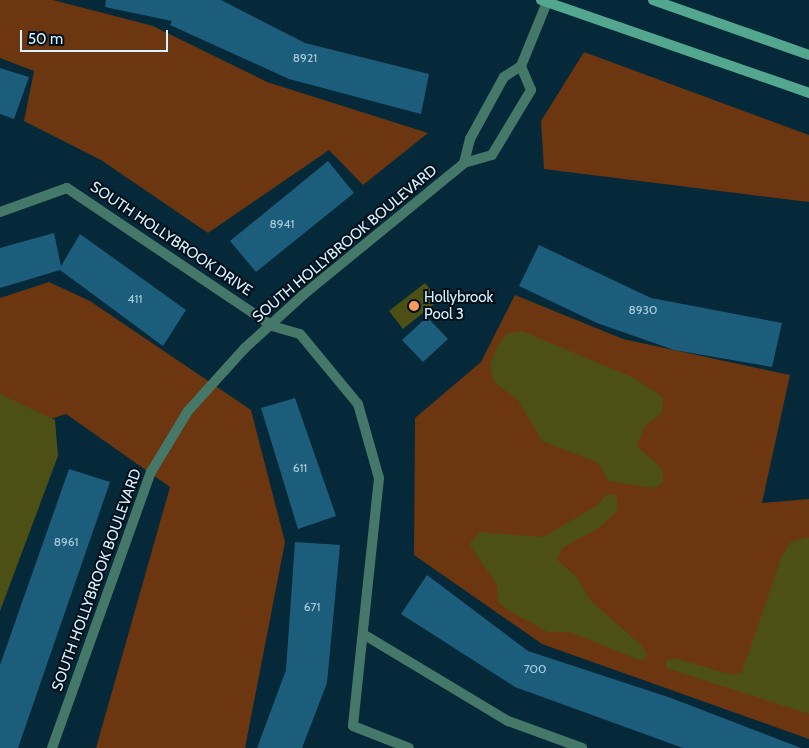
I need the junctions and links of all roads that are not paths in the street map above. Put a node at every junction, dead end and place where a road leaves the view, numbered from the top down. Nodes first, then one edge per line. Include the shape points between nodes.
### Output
1 (653, 0) edge
2 (546, 1) edge
3 (809, 55) edge
4 (521, 66) junction
5 (809, 93) edge
6 (464, 163) junction
7 (0, 212) edge
8 (272, 326) junction
9 (363, 634) junction
10 (52, 748) edge
11 (409, 748) edge
12 (582, 748) edge

1 - 3 main road
2 - 4 street
2 - 5 main road
4 - 6 street via 504,77 470,139
4 - 6 street, SOUTH HOLLYBROOK BOULEVARD via 531,90 508,131 492,155
6 - 8 street, SOUTH HOLLYBROOK BOULEVARD via 303,295
7 - 8 street, SOUTH HOLLYBROOK DRIVE via 67,188
8 - 9 street, SOUTH HOLLYBROOK DRIVE via 300,334 358,404 379,478
8 - 10 street, SOUTH HOLLYBROOK BOULEVARD via 245,348 188,411 151,472
9 - 11 street, SOUTH HOLLYBROOK DRIVE via 353,726
9 - 12 street via 508,721

